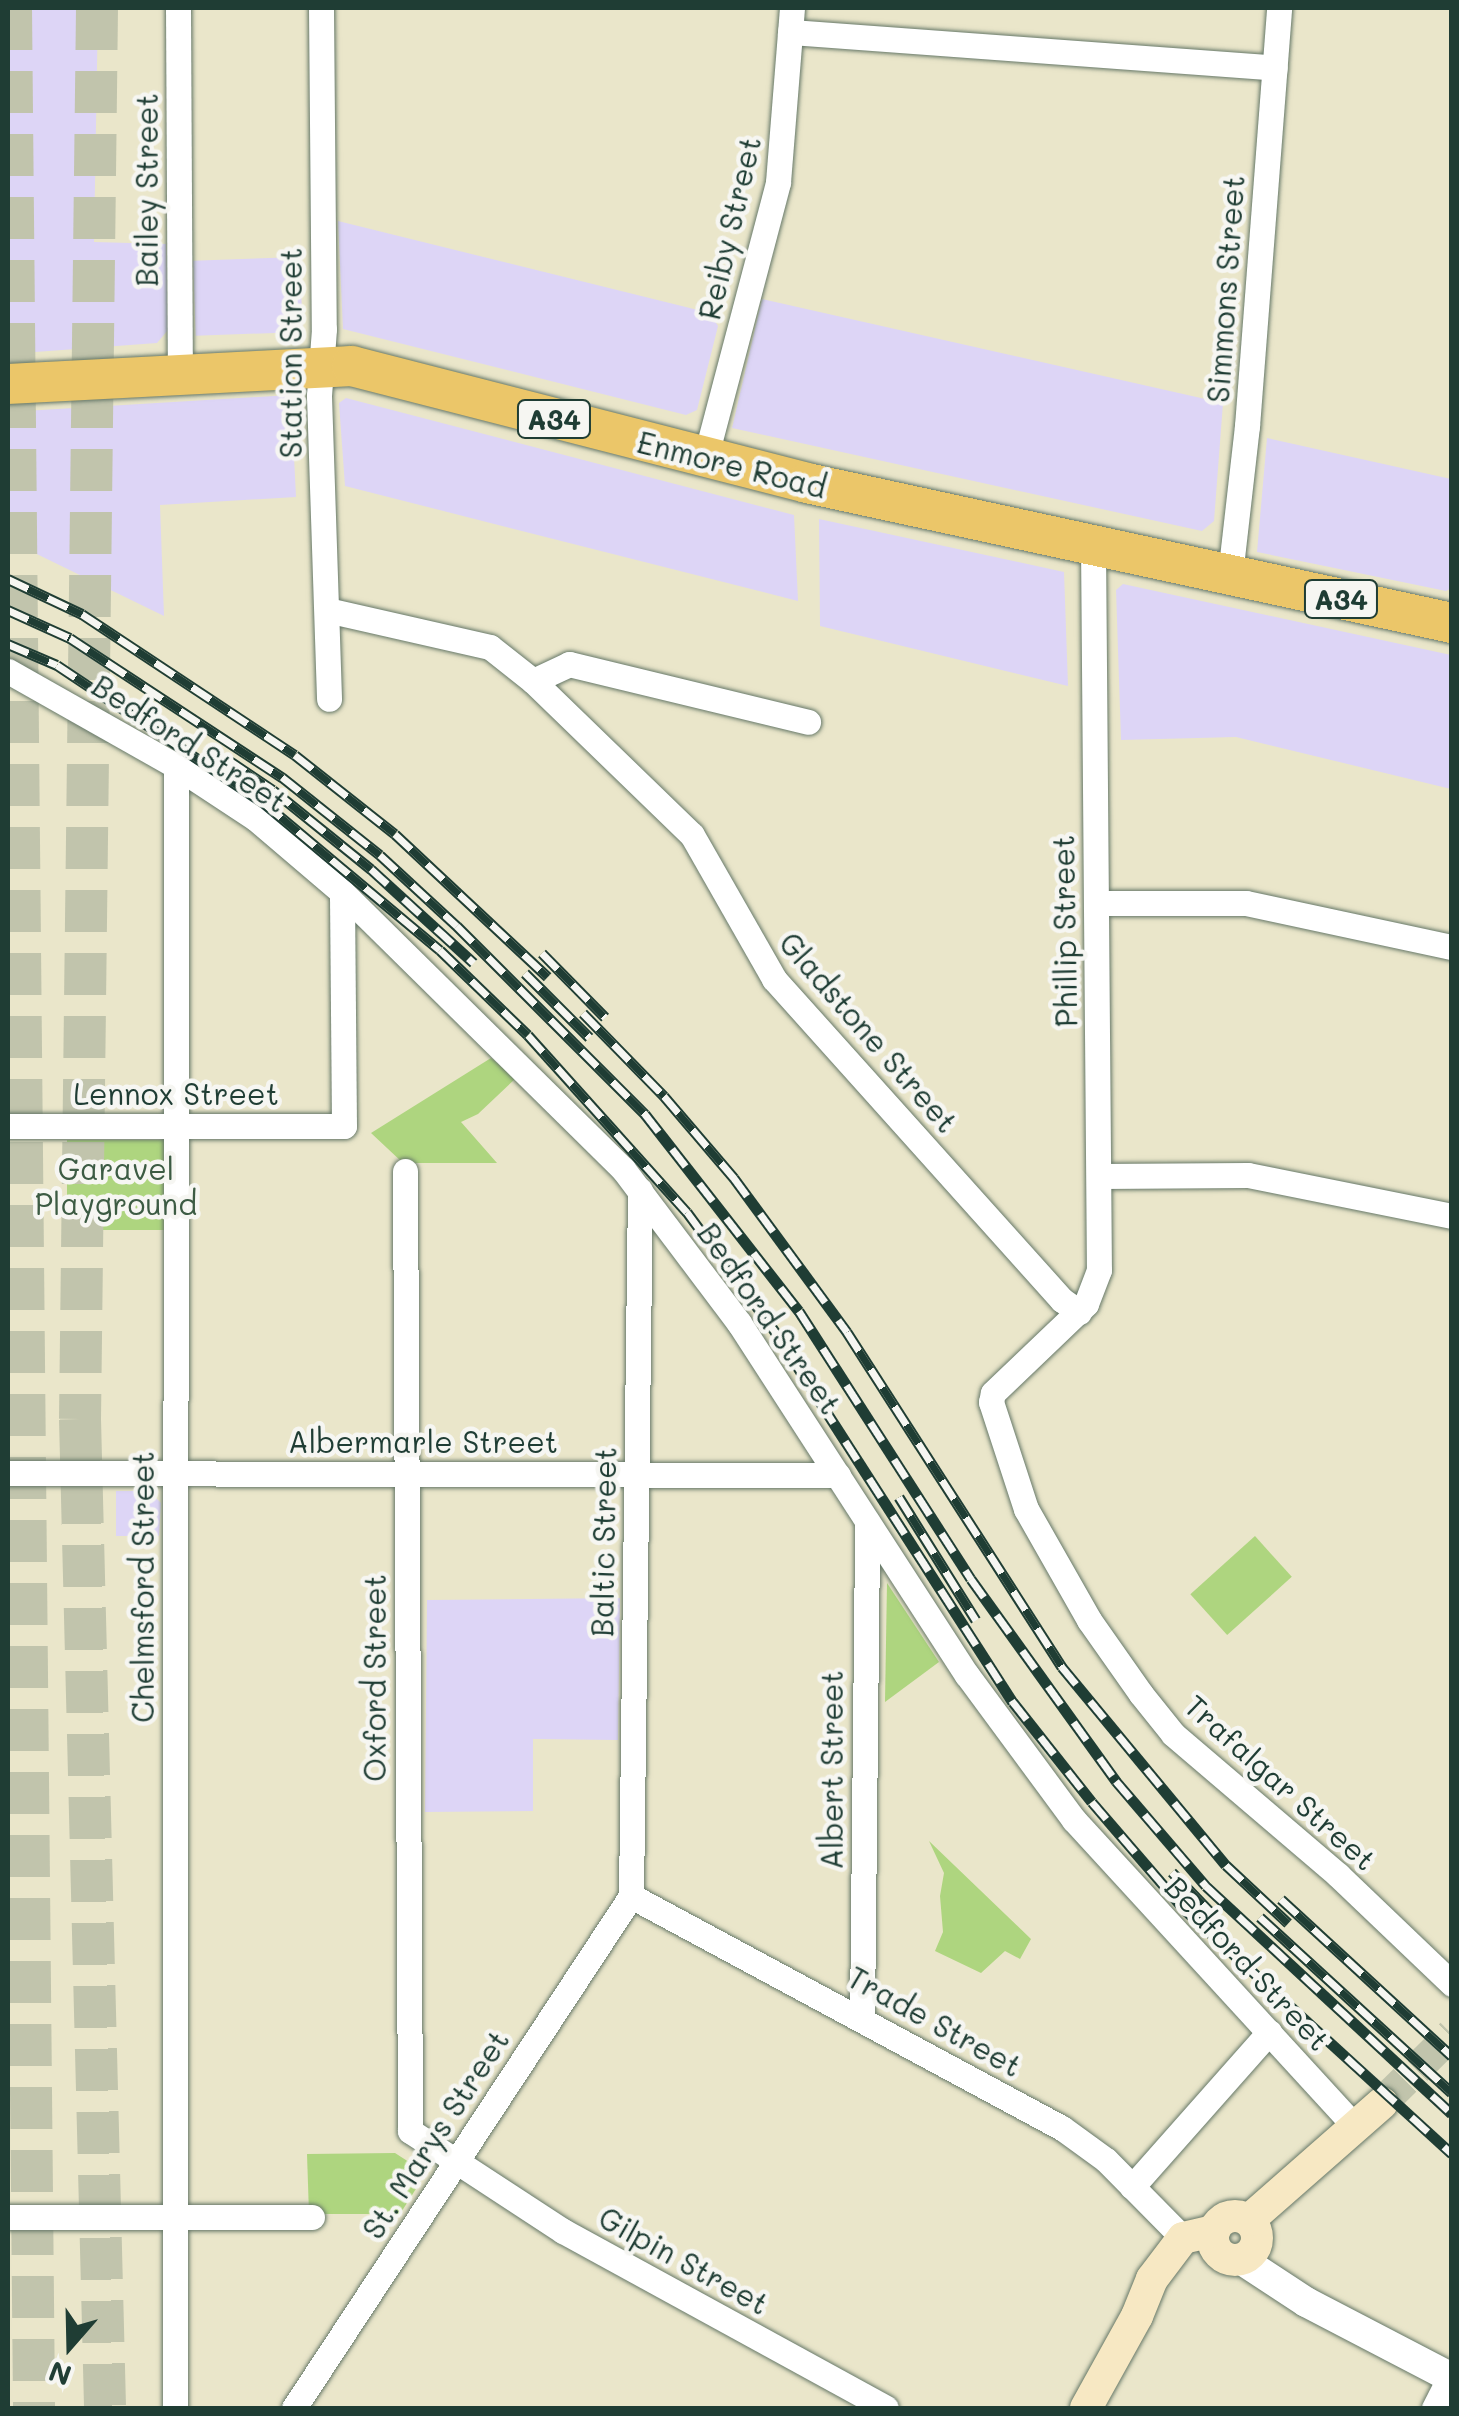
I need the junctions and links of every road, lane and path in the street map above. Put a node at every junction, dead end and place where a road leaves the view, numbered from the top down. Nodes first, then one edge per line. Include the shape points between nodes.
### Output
1 (178, 8) edge
2 (321, 8) edge
3 (1279, 8) edge
4 (791, 20) edge
5 (1275, 68) junction
6 (322, 365) junction
7 (180, 373) junction
8 (8, 384) edge
9 (705, 458) junction
10 (1093, 544) junction
11 (1230, 574) junction
12 (326, 610) junction
13 (1452, 623) edge
14 (8, 671) edge
15 (533, 682) junction
16 (329, 699) dead end
17 (808, 722) dead end
18 (176, 766) junction
19 (342, 892) junction
20 (1096, 903) junction
21 (1452, 947) edge
22 (8, 1126) edge
23 (176, 1126) junction
24 (404, 1171) dead end
25 (1100, 1176) junction
26 (640, 1190) junction
27 (1452, 1216) edge
28 (1079, 1312) junction
29 (8, 1473) edge
30 (174, 1473) junction
31 (636, 1473) junction
32 (406, 1474) junction
33 (838, 1475) junction
34 (867, 1522) junction
35 (630, 1896) junction
36 (1452, 1984) edge
37 (862, 2018) junction
38 (1270, 2032) junction
39 (1382, 2104) tunnel mouth
40 (1356, 2127) junction
41 (455, 2161) junction
42 (1132, 2187) junction
43 (8, 2217) edge
44 (175, 2217) junction
45 (312, 2217) dead end
46 (1215, 2246) junction
47 (1451, 2378) edge
48 (175, 2408) edge
49 (294, 2408) edge
50 (886, 2408) edge
51 (1086, 2408) edge
52 (1434, 2408) edge

1 - 7 street, Bailey Street
2 - 6 street, Station Street
3 - 5 street, Simmons Street
4 - 5 street
4 - 9 street, Reiby Street via 778,182
5 - 11 street, Simmons Street
6 - 7 highway, Enmore Road / A34
6 - 9 highway, Enmore Road / A34 via 352,366
6 - 12 street, Station Street
7 - 8 highway, Enmore Road / A34
9 - 10 highway, Enmore Road / A34
10 - 11 highway, Enmore Road / A34
10 - 20 street, Phillip Street
11 - 13 highway, Enmore Road / A34
12 - 15 street, Gladstone Street via 490,647
12 - 16 street, Station Street
14 - 18 street, Bedford Street
15 - 17 street via 569,664
15 - 28 street, Gladstone Street via 692,835 774,979
18 - 19 street, Bedford Street via 255,818
18 - 23 street, Chelmsford Street
19 - 23 street, Lennox Street via 344,1126
19 - 26 street, Bedford Street
20 - 21 street via 1246,903
20 - 25 street, Phillip Street
22 - 23 street, Lennox Street
23 - 30 street, Chelmsford Street
24 - 32 street, Oxford Street
25 - 27 street via 1248,1175
25 - 28 street, Phillip Street via 1100,1270
26 - 31 street, Baltic Street
26 - 33 street, Bedford Street via 740,1322
28 - 36 street, Trafalgar Street via 991,1402 1026,1509 1089,1620 1173,1734 1338,1875
29 - 30 street, Albermarle Street
30 - 32 street, Albermarle Street
30 - 44 street, Chelmsford Street
31 - 32 street, Albermarle Street
31 - 33 street, Albermarle Street
31 - 35 street, Baltic Street
32 - 41 street, Oxford Street via 410,2131
33 - 34 street, Bedford Street
34 - 37 street, Albert Street
34 - 38 street, Bedford Street via 967,1675 1074,1820
35 - 37 street, Trade Street
35 - 41 street, St. Marys Street
37 - 42 street, Trade Street via 1062,2128
38 - 40 street, Bedford Street
38 - 42 street
39 - 40 main road
40 - 46 main road via 1249,2220 1258,2238 1253,2251
41 - 49 street, St. Marys Street
41 - 50 street, Gilpin Street via 564,2231
42 - 46 street, Trade Street
43 - 44 street
44 - 45 street
44 - 48 street, Chelmsford Street
46 - 47 street
46 - 51 main road via 1152,2279
47 - 52 street

